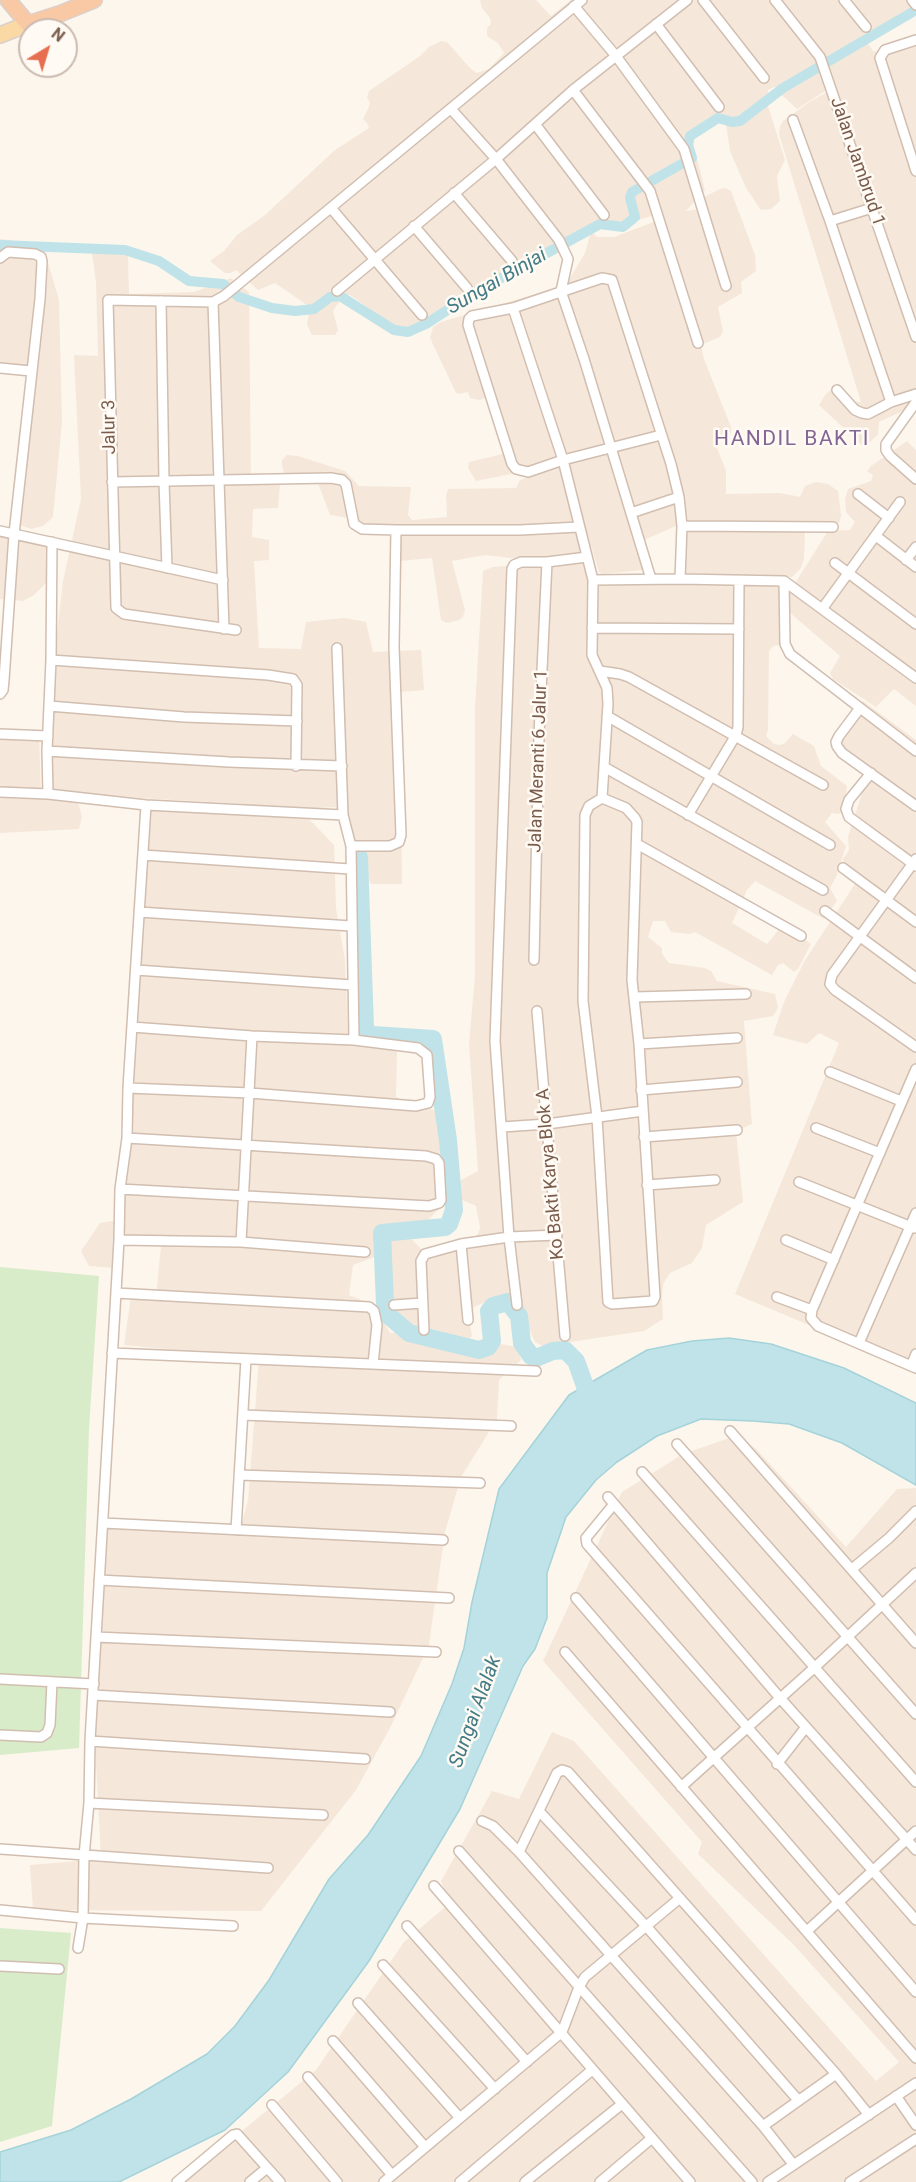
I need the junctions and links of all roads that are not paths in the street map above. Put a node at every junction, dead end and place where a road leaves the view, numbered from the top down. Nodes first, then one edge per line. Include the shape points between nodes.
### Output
1 (94, 0) edge
2 (687, 0) edge
3 (703, 0) edge
4 (775, 0) edge
5 (844, 0) edge
6 (912, 0) edge
7 (10, 3) edge
8 (578, 3) edge
9 (916, 5) edge
10 (23, 18) edge
11 (47, 18) edge
12 (656, 24) junction
13 (866, 27) dead end
14 (18, 28) edge
15 (0, 35) edge
16 (916, 40) edge
17 (616, 56) junction
18 (764, 78) dead end
19 (573, 90) junction
20 (719, 107) dead end
21 (451, 109) junction
22 (793, 120) dead end
23 (535, 124) junction
24 (496, 159) junction
25 (916, 171) edge
26 (454, 194) junction
27 (331, 208) junction
28 (872, 208) junction
29 (604, 215) dead end
30 (830, 221) junction
31 (414, 226) junction
32 (0, 258) edge
33 (375, 259) junction
34 (512, 261) dead end
35 (726, 286) dead end
36 (467, 288) dead end
37 (337, 291) dead end
38 (561, 291) junction
39 (161, 301) junction
40 (213, 302) junction
41 (513, 308) junction
42 (422, 315) dead end
43 (916, 337) edge
44 (698, 343) dead end
45 (0, 368) edge
46 (31, 371) junction
47 (837, 390) dead end
48 (916, 394) edge
49 (891, 402) junction
50 (916, 402) edge
51 (661, 435) junction
52 (610, 448) junction
53 (563, 460) junction
54 (220, 479) junction
55 (916, 479) edge
56 (111, 482) junction
57 (164, 482) junction
58 (858, 494) dead end
59 (679, 497) junction
60 (900, 502) dead end
61 (631, 513) junction
62 (889, 518) junction
63 (682, 526) junction
64 (579, 527) junction
65 (833, 527) dead end
66 (396, 530) junction
67 (0, 531) edge
68 (14, 534) junction
69 (876, 536) junction
70 (52, 542) junction
71 (916, 547) edge
72 (115, 555) junction
73 (587, 557) junction
74 (906, 560) junction
75 (547, 562) junction
76 (835, 563) dead end
77 (916, 567) edge
78 (167, 568) junction
79 (849, 573) junction
80 (651, 579) junction
81 (680, 579) junction
82 (223, 580) junction
83 (593, 580) junction
84 (739, 581) junction
85 (784, 581) junction
86 (822, 609) junction
87 (916, 624) edge
88 (592, 628) junction
89 (224, 629) junction
90 (739, 629) junction
91 (236, 630) dead end
92 (337, 648) dead end
93 (51, 660) junction
94 (600, 672) junction
95 (916, 678) edge
96 (0, 694) edge
97 (49, 706) junction
98 (860, 708) junction
99 (607, 716) junction
100 (297, 721) junction
101 (0, 734) edge
102 (736, 735) junction
103 (48, 736) junction
104 (47, 751) junction
105 (916, 751) edge
106 (296, 766) junction
107 (342, 766) junction
108 (604, 767) junction
109 (871, 773) junction
110 (712, 775) junction
111 (824, 785) dead end
112 (0, 792) edge
113 (48, 794) junction
114 (602, 798) junction
115 (146, 805) junction
116 (916, 806) edge
117 (343, 814) junction
118 (688, 815) junction
119 (637, 844) junction
120 (830, 845) dead end
121 (351, 846) junction
122 (143, 855) junction
123 (915, 863) edge
124 (843, 868) dead end
125 (350, 869) junction
126 (823, 890) dead end
127 (887, 900) junction
128 (825, 911) dead end
129 (139, 912) junction
130 (916, 922) edge
131 (351, 926) junction
132 (801, 936) dead end
133 (860, 937) junction
134 (534, 960) dead end
135 (136, 970) junction
136 (916, 978) edge
137 (352, 986) junction
138 (746, 994) dead end
139 (635, 997) junction
140 (537, 1011) dead end
141 (132, 1027) junction
142 (252, 1036) junction
143 (737, 1038) dead end
144 (354, 1040) junction
145 (639, 1044) junction
146 (916, 1047) edge
147 (916, 1069) edge
148 (830, 1072) dead end
149 (737, 1082) dead end
150 (128, 1088) junction
151 (641, 1090) junction
152 (249, 1093) junction
153 (901, 1101) junction
154 (643, 1111) junction
155 (597, 1118) junction
156 (548, 1124) junction
157 (502, 1127) junction
158 (816, 1128) dead end
159 (737, 1130) dead end
160 (644, 1137) junction
161 (127, 1138) junction
162 (247, 1145) junction
163 (879, 1153) junction
164 (715, 1180) dead end
165 (799, 1182) dead end
166 (647, 1185) junction
167 (120, 1188) junction
168 (244, 1196) junction
169 (858, 1205) junction
170 (916, 1213) edge
171 (913, 1228) edge
172 (557, 1234) junction
173 (509, 1237) junction
174 (119, 1240) junction
175 (786, 1240) dead end
176 (241, 1242) junction
177 (461, 1244) junction
178 (365, 1252) dead end
179 (834, 1260) junction
180 (116, 1293) junction
181 (777, 1298) dead end
182 (422, 1303) junction
183 (394, 1305) dead end
184 (517, 1305) dead end
185 (812, 1310) junction
186 (468, 1320) dead end
187 (424, 1330) dead end
188 (565, 1336) dead end
189 (859, 1343) junction
190 (112, 1353) junction
191 (916, 1354) edge
192 (246, 1359) junction
193 (373, 1364) junction
194 (914, 1367) edge
195 (536, 1371) dead end
196 (243, 1415) junction
197 (511, 1426) dead end
198 (730, 1431) dead end
199 (677, 1444) dead end
200 (642, 1472) dead end
201 (239, 1475) junction
202 (480, 1483) dead end
203 (916, 1511) edge
204 (103, 1523) junction
205 (236, 1530) junction
206 (442, 1540) dead end
207 (852, 1569) junction
208 (916, 1573) edge
209 (99, 1581) junction
210 (449, 1598) dead end
211 (576, 1598) dead end
212 (882, 1604) junction
213 (848, 1636) junction
214 (96, 1637) junction
215 (914, 1638) edge
216 (436, 1652) dead end
217 (565, 1652) dead end
218 (814, 1668) junction
219 (0, 1679) edge
220 (52, 1682) junction
221 (94, 1684) junction
222 (93, 1695) junction
223 (780, 1698) junction
224 (390, 1712) dead end
225 (916, 1714) edge
226 (806, 1726) junction
227 (746, 1728) junction
228 (0, 1735) edge
229 (90, 1741) junction
230 (712, 1758) junction
231 (365, 1759) dead end
232 (777, 1764) junction
233 (916, 1782) edge
234 (681, 1787) junction
235 (89, 1803) junction
236 (539, 1811) junction
237 (323, 1815) dead end
238 (482, 1821) dead end
239 (916, 1831) edge
240 (907, 1839) junction
241 (0, 1849) edge
242 (916, 1850) edge
243 (459, 1851) dead end
244 (519, 1852) junction
245 (84, 1856) junction
246 (268, 1868) dead end
247 (873, 1871) junction
248 (434, 1886) dead end
249 (680, 1898) junction
250 (838, 1902) junction
251 (0, 1910) edge
252 (83, 1918) junction
253 (916, 1920) edge
254 (234, 1926) dead end
255 (407, 1926) dead end
256 (646, 1926) junction
257 (807, 1931) junction
258 (78, 1948) dead end
259 (610, 1956) junction
260 (383, 1965) dead end
261 (0, 1966) edge
262 (59, 1969) dead end
263 (579, 1987) junction
264 (916, 1992) edge
265 (357, 2003) dead end
266 (562, 2032) junction
267 (333, 2042) dead end
268 (916, 2058) edge
269 (527, 2062) junction
270 (592, 2070) junction
271 (836, 2074) junction
272 (308, 2077) dead end
273 (916, 2083) edge
274 (495, 2089) junction
275 (896, 2097) junction
276 (798, 2100) junction
277 (622, 2104) junction
278 (272, 2105) dead end
279 (869, 2115) junction
280 (460, 2118) junction
281 (916, 2125) edge
282 (763, 2126) junction
283 (652, 2138) junction
284 (916, 2139) edge
285 (425, 2147) junction
286 (794, 2164) junction
287 (267, 2168) junction
288 (388, 2179) edge
289 (177, 2182) edge
290 (250, 2182) edge
291 (280, 2182) edge
292 (337, 2182) edge
293 (460, 2182) edge
294 (525, 2182) edge
295 (600, 2182) edge
296 (690, 2182) edge
297 (752, 2182) edge
298 (769, 2182) edge
299 (850, 2182) edge

1 - 11 highway
2 - 12 street
3 - 18 street
4 - 28 street, Jalan Jambrud 1 via 820,57
5 - 13 street
6 - 9 street
7 - 10 highway
8 - 17 street
8 - 21 street
12 - 17 street
12 - 20 street
14 - 15 main road
16 - 25 street via 885,50 880,58
17 - 19 street
17 - 35 street via 684,149
19 - 23 street
19 - 44 street via 650,191
21 - 24 street
21 - 27 street
22 - 30 street
23 - 24 street
23 - 29 street
24 - 26 street
24 - 38 street via 559,240 568,259
26 - 31 street
26 - 34 street
27 - 33 street
27 - 40 street
28 - 30 street
28 - 43 street, Jalan Jambrud 1
30 - 49 street
31 - 33 street
31 - 36 street
32 - 46 street via 8,252 41,257
33 - 37 street
33 - 42 street
38 - 41 street
38 - 51 street via 602,278 612,280
38 - 52 street
39 - 40 street
39 - 56 street, Jalur 3 via 108,300
39 - 57 street
40 - 54 street
41 - 53 street
41 - 53 street via 472,316 468,322 512,464 528,472
45 - 46 street
46 - 68 street
47 - 49 street via 862,413 868,414
48 - 49 street
50 - 55 street via 886,444 890,456
51 - 52 street
51 - 59 street
52 - 53 street
52 - 61 street
53 - 64 street
54 - 57 street
54 - 66 street via 342,480 348,490 354,524 362,529
54 - 82 street
56 - 57 street
56 - 72 street, Jalur 3
57 - 78 street
58 - 62 street
59 - 61 street
59 - 63 street
60 - 62 street
61 - 80 street
62 - 69 street
63 - 65 street
63 - 81 street
64 - 66 street
64 - 73 street
66 - 121 street via 394,647 401,835 395,845
67 - 68 street
68 - 70 street
68 - 96 street
69 - 74 street
69 - 79 street
70 - 72 street
70 - 93 street
71 - 74 street
72 - 78 street
72 - 89 street, Jalur 3 via 115,602 119,611
73 - 75 street
73 - 83 street
74 - 77 street
75 - 134 street, Jalan Meranti 6 Jalur 1
75 - 157 street via 521,562 512,570 495,1041
76 - 79 street
78 - 82 street
79 - 86 street
79 - 87 street
80 - 81 street
80 - 83 street
81 - 84 street
82 - 89 street
83 - 88 street
84 - 85 street
84 - 90 street
85 - 86 street
85 - 98 street via 787,650
86 - 95 street
88 - 90 street
88 - 94 street via 592,655
89 - 91 street
90 - 102 street
92 - 107 street
93 - 97 street
93 - 100 street via 293,679 297,685
94 - 99 street via 607,688
94 - 102 street via 629,677
97 - 100 street
97 - 103 street
98 - 105 street
98 - 109 street via 836,742 842,753
99 - 108 street
99 - 110 street
100 - 106 street
101 - 103 street
102 - 110 street
102 - 111 street
103 - 104 street
104 - 106 street
104 - 113 street
106 - 107 street
107 - 117 street
108 - 114 street
108 - 118 street
109 - 116 street
109 - 123 street via 849,800 849,817
110 - 118 street
110 - 120 street
112 - 113 street
113 - 115 street
114 - 119 street via 626,808 635,818
114 - 155 street via 589,806 585,815 583,936 583,1001
115 - 117 street
115 - 122 street
117 - 121 street
118 - 126 street
119 - 132 street
119 - 139 street via 632,980
121 - 125 street
122 - 125 street
122 - 129 street
123 - 127 street
124 - 127 street
125 - 131 street
127 - 130 street
127 - 133 street
128 - 133 street
129 - 131 street
129 - 135 street
131 - 137 street
133 - 136 street
133 - 146 street via 832,975 830,984
135 - 137 street
135 - 141 street
137 - 144 street
138 - 139 street
139 - 145 street
140 - 156 street, Ko Bakti Karya Blok A
141 - 142 street
141 - 150 street
142 - 144 street
142 - 152 street
143 - 145 street
144 - 152 street via 424,1052 428,1062 428,1104
145 - 151 street
147 - 153 street
148 - 153 street
149 - 151 street
150 - 152 street
150 - 161 street
151 - 154 street
152 - 162 street
153 - 163 street
154 - 155 street
154 - 160 street
155 - 156 street
155 - 166 street via 610,1304 655,1299
156 - 157 street
156 - 172 street, Ko Bakti Karya Blok A
157 - 173 street
158 - 163 street
159 - 160 street
160 - 166 street
161 - 162 street
161 - 167 street
162 - 168 street
162 - 168 street via 426,1155 439,1163 441,1200 429,1206
163 - 169 street
164 - 166 street
165 - 169 street
167 - 168 street
167 - 174 street
168 - 176 street
169 - 171 street
169 - 179 street
170 - 171 street
171 - 189 street
172 - 173 street
172 - 188 street, Ko Bakti Karya Blok A
173 - 177 street
173 - 184 street
174 - 176 street
174 - 180 street
175 - 179 street
176 - 178 street
177 - 182 street via 422,1257
177 - 186 street
179 - 185 street
180 - 190 street
180 - 193 street via 369,1307 377,1325
181 - 185 street
182 - 183 street
182 - 187 street
185 - 189 street via 811,1318 818,1326
189 - 194 street
190 - 192 street
190 - 204 street
191 - 194 street
192 - 193 street
192 - 196 street
193 - 195 street
196 - 197 street
196 - 201 street
198 - 207 street
199 - 213 street
200 - 218 street
201 - 202 street
201 - 205 street
203 - 207 street
204 - 205 street
204 - 209 street
205 - 206 street
207 - 212 street
208 - 212 street
209 - 210 street
209 - 214 street
211 - 230 street
212 - 213 street
212 - 215 street
213 - 218 street
213 - 225 street
214 - 216 street
214 - 221 street
217 - 234 street
218 - 223 street
218 - 233 street
219 - 220 street
220 - 221 street
220 - 228 street via 47,1733 40,1737
221 - 222 street
222 - 224 street
222 - 229 street
223 - 226 street
223 - 227 street
223 - 227 street via 611,1500 586,1542
226 - 232 street
226 - 240 street
227 - 230 street
227 - 232 street
229 - 231 street
229 - 235 street
230 - 234 street
230 - 250 street
232 - 247 street
234 - 257 street
235 - 237 street
235 - 245 street
236 - 244 street
236 - 249 street via 557,1773 568,1772
236 - 256 street
238 - 244 street via 493,1826
239 - 240 street
240 - 242 street
240 - 247 street
241 - 245 street
243 - 263 street
244 - 259 street
245 - 246 street
245 - 252 street
247 - 250 street
247 - 253 street
248 - 266 street
249 - 256 street
249 - 271 street
250 - 257 street
250 - 264 street
251 - 252 street
252 - 254 street
252 - 258 street
255 - 269 street
256 - 259 street
256 - 276 street
257 - 268 street
259 - 263 street
259 - 282 street
260 - 274 street
261 - 262 street
263 - 266 street
263 - 297 street
265 - 280 street
266 - 269 street
266 - 270 street
267 - 285 street
269 - 274 street
270 - 277 street
270 - 293 street
271 - 276 street
271 - 279 street
272 - 288 street
273 - 275 street
274 - 280 street
275 - 279 street
275 - 281 street
276 - 282 street
277 - 283 street
277 - 294 street
278 - 292 street
279 - 286 street
280 - 285 street
282 - 286 street
283 - 295 street
283 - 296 street
284 - 299 street
285 - 288 street
286 - 298 street
287 - 289 street via 235,2134
287 - 290 street
287 - 291 street

